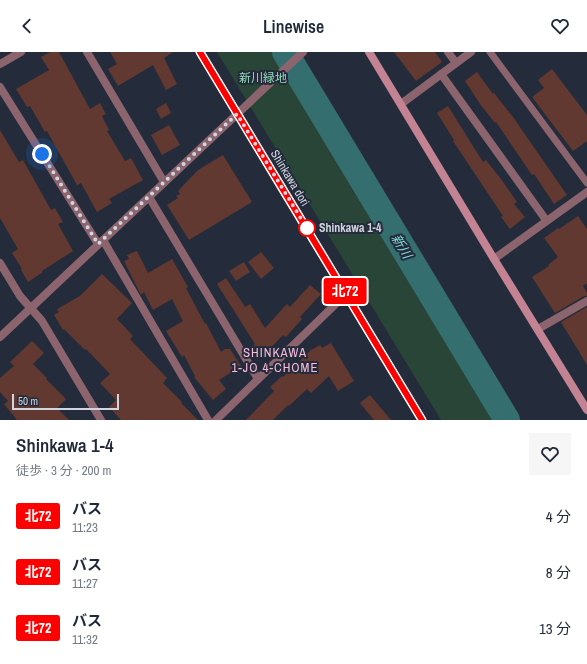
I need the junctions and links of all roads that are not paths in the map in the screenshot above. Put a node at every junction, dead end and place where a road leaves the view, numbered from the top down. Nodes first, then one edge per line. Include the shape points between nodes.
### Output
1 (21, 52) edge
2 (87, 52) edge
3 (200, 52) edge
4 (303, 52) edge
5 (369, 52) edge
6 (448, 52) edge
7 (471, 52) edge
8 (490, 52) edge
9 (456, 63) junction
10 (0, 64) edge
11 (441, 74) junction
12 (0, 87) edge
13 (401, 104) junction
14 (237, 114) junction
15 (164, 182) junction
16 (587, 183) edge
17 (587, 192) edge
18 (148, 197) junction
19 (546, 220) junction
20 (100, 242) junction
21 (494, 259) junction
22 (0, 263) edge
23 (346, 294) junction
24 (587, 301) edge
25 (30, 308) junction
26 (538, 329) junction
27 (0, 338) edge
28 (258, 379) junction
29 (587, 410) edge
30 (100, 420) edge
31 (208, 420) edge
32 (216, 420) edge
33 (422, 420) edge

1 - 10 street
2 - 15 street
3 - 14 street, Shinkawa dori
4 - 14 street
5 - 13 street
6 - 9 street
7 - 9 street
8 - 16 lane
9 - 11 street
11 - 13 street
11 - 19 street
12 - 20 street
13 - 21 street
14 - 15 street
14 - 23 street, Shinkawa dori
15 - 18 street
17 - 19 street
18 - 20 street
18 - 28 street
19 - 21 street
20 - 25 street
20 - 31 street
21 - 26 street
22 - 25 street
23 - 28 street
23 - 33 street, Shinkawa dori
24 - 26 street
25 - 27 street
25 - 30 street via 42,321
26 - 29 street
28 - 32 street

